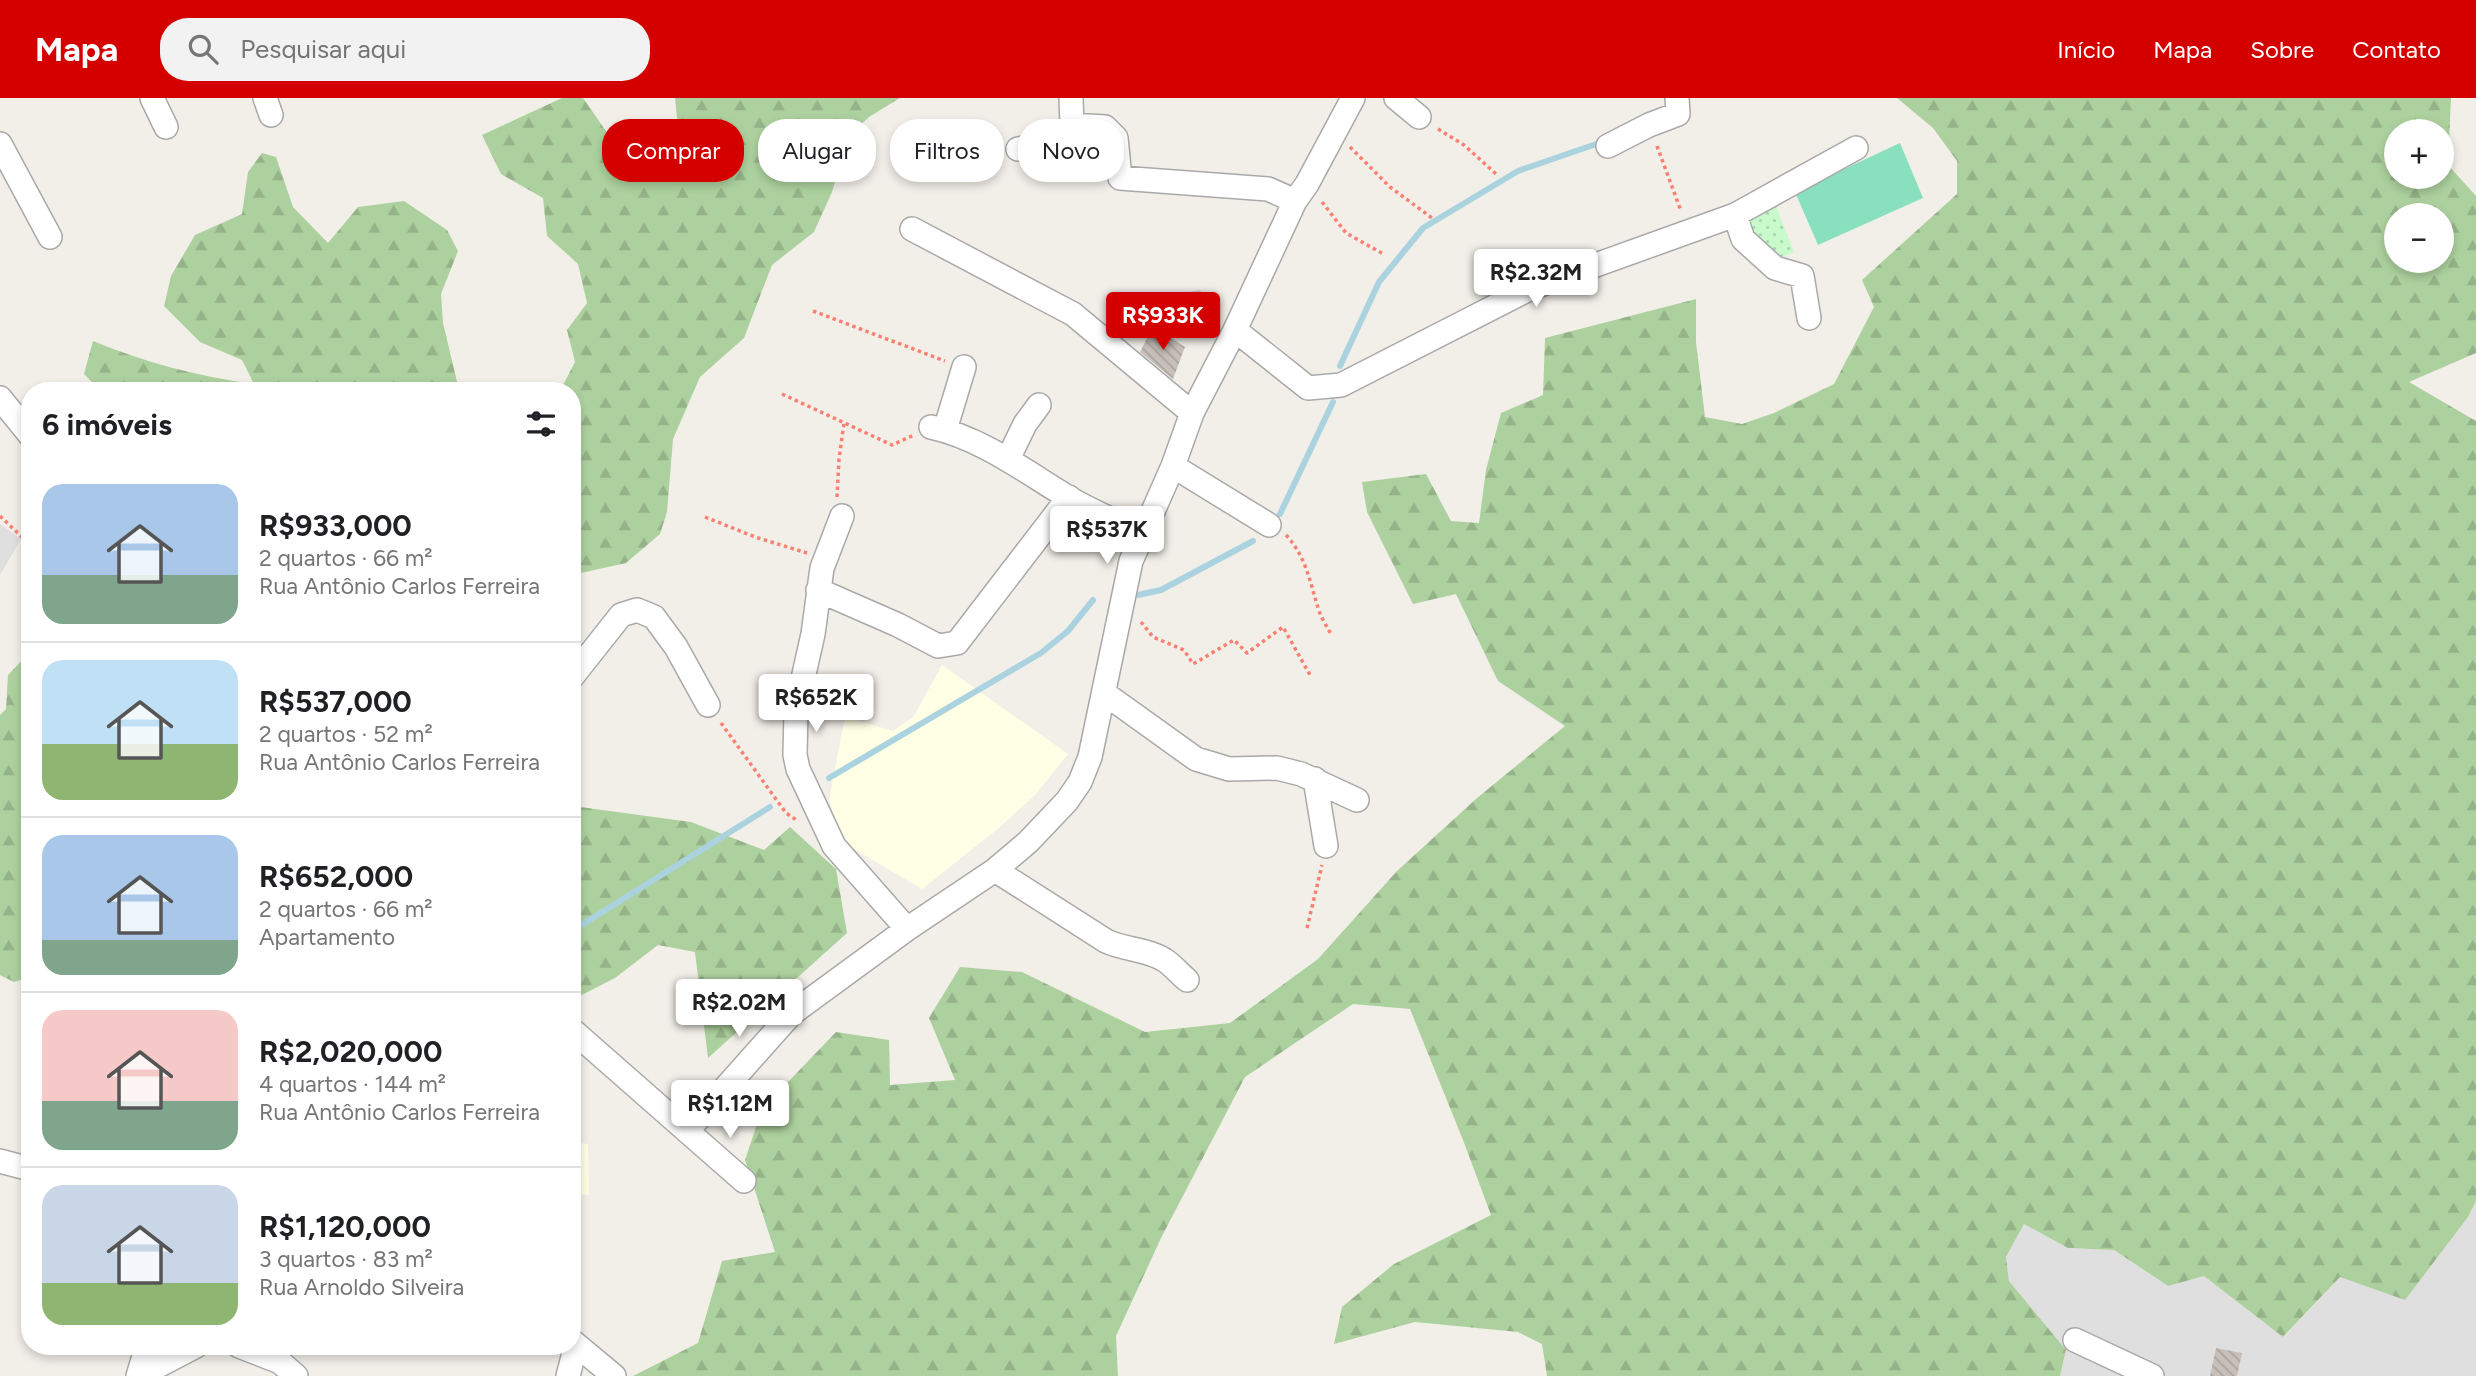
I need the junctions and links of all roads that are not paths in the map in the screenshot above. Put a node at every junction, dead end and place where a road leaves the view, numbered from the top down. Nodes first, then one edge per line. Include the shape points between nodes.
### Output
1 (152, 98) edge
2 (1071, 98) edge
3 (1353, 98) edge
4 (1396, 98) edge
5 (1677, 98) edge
6 (1419, 117) road end
7 (1072, 119) edge
8 (166, 127) dead end
9 (0, 144) edge
10 (1608, 146) dead end
11 (1856, 148) dead end
12 (1124, 178) edge
13 (1301, 193) junction
14 (1735, 215) junction
15 (912, 229) dead end
16 (50, 237) dead end
17 (1808, 318) dead end
18 (1235, 330) junction
19 (964, 367) road end
20 (0, 398) edge
21 (1039, 405) dead end
22 (1192, 413) junction
23 (21, 424) edge
24 (1008, 459) junction
25 (1172, 466) junction
26 (1069, 498) junction
27 (842, 516) road end
28 (1269, 525) road end
29 (1143, 534) junction
30 (818, 590) junction
31 (581, 666) edge
32 (1104, 693) junction
33 (708, 705) road end
34 (1315, 779) junction
35 (1357, 800) dead end
36 (1326, 846) road end
37 (995, 870) junction
38 (907, 929) junction
39 (1187, 980) dead end
40 (581, 1038) edge
41 (687, 1131) junction
42 (0, 1161) edge
43 (21, 1167) edge
44 (744, 1181) dead end
45 (2076, 1340) dead end
46 (581, 1349) edge
47 (144, 1355) edge
48 (179, 1355) edge
49 (265, 1355) edge
50 (572, 1355) edge
51 (283, 1361) edge
52 (138, 1376) edge
53 (568, 1376) edge
54 (614, 1376) edge
55 (2152, 1376) edge

1 - 8 street
2 - 7 street
3 - 13 street
4 - 6 street
5 - 10 street via 1678,114
9 - 16 street
11 - 14 street
12 - 13 street
13 - 18 street
14 - 17 street via 1743,239 1751,247 1775,268 1802,276
14 - 18 street via 1529,289 1341,385 1308,388
15 - 22 street via 1073,314
18 - 22 street
19 - 24 street via 938,428
20 - 23 street
21 - 24 street
22 - 25 street
24 - 26 street
25 - 28 street
25 - 29 street
26 - 29 street
26 - 30 street via 957,643 938,646
27 - 30 street
29 - 32 street via 1131,561
30 - 38 street via 796,710 798,769 834,846
31 - 33 street via 621,615 637,610 654,617
32 - 34 street via 1196,759 1229,769 1277,768
32 - 37 street via 1080,782 1051,819
34 - 35 street
34 - 36 street
37 - 38 street
37 - 39 street via 1106,941 1166,960
38 - 41 street via 791,1014
40 - 41 street
41 - 44 street
42 - 43 street
45 - 55 street
46 - 54 street
47 - 52 street
48 - 52 street
49 - 51 street
50 - 53 street

